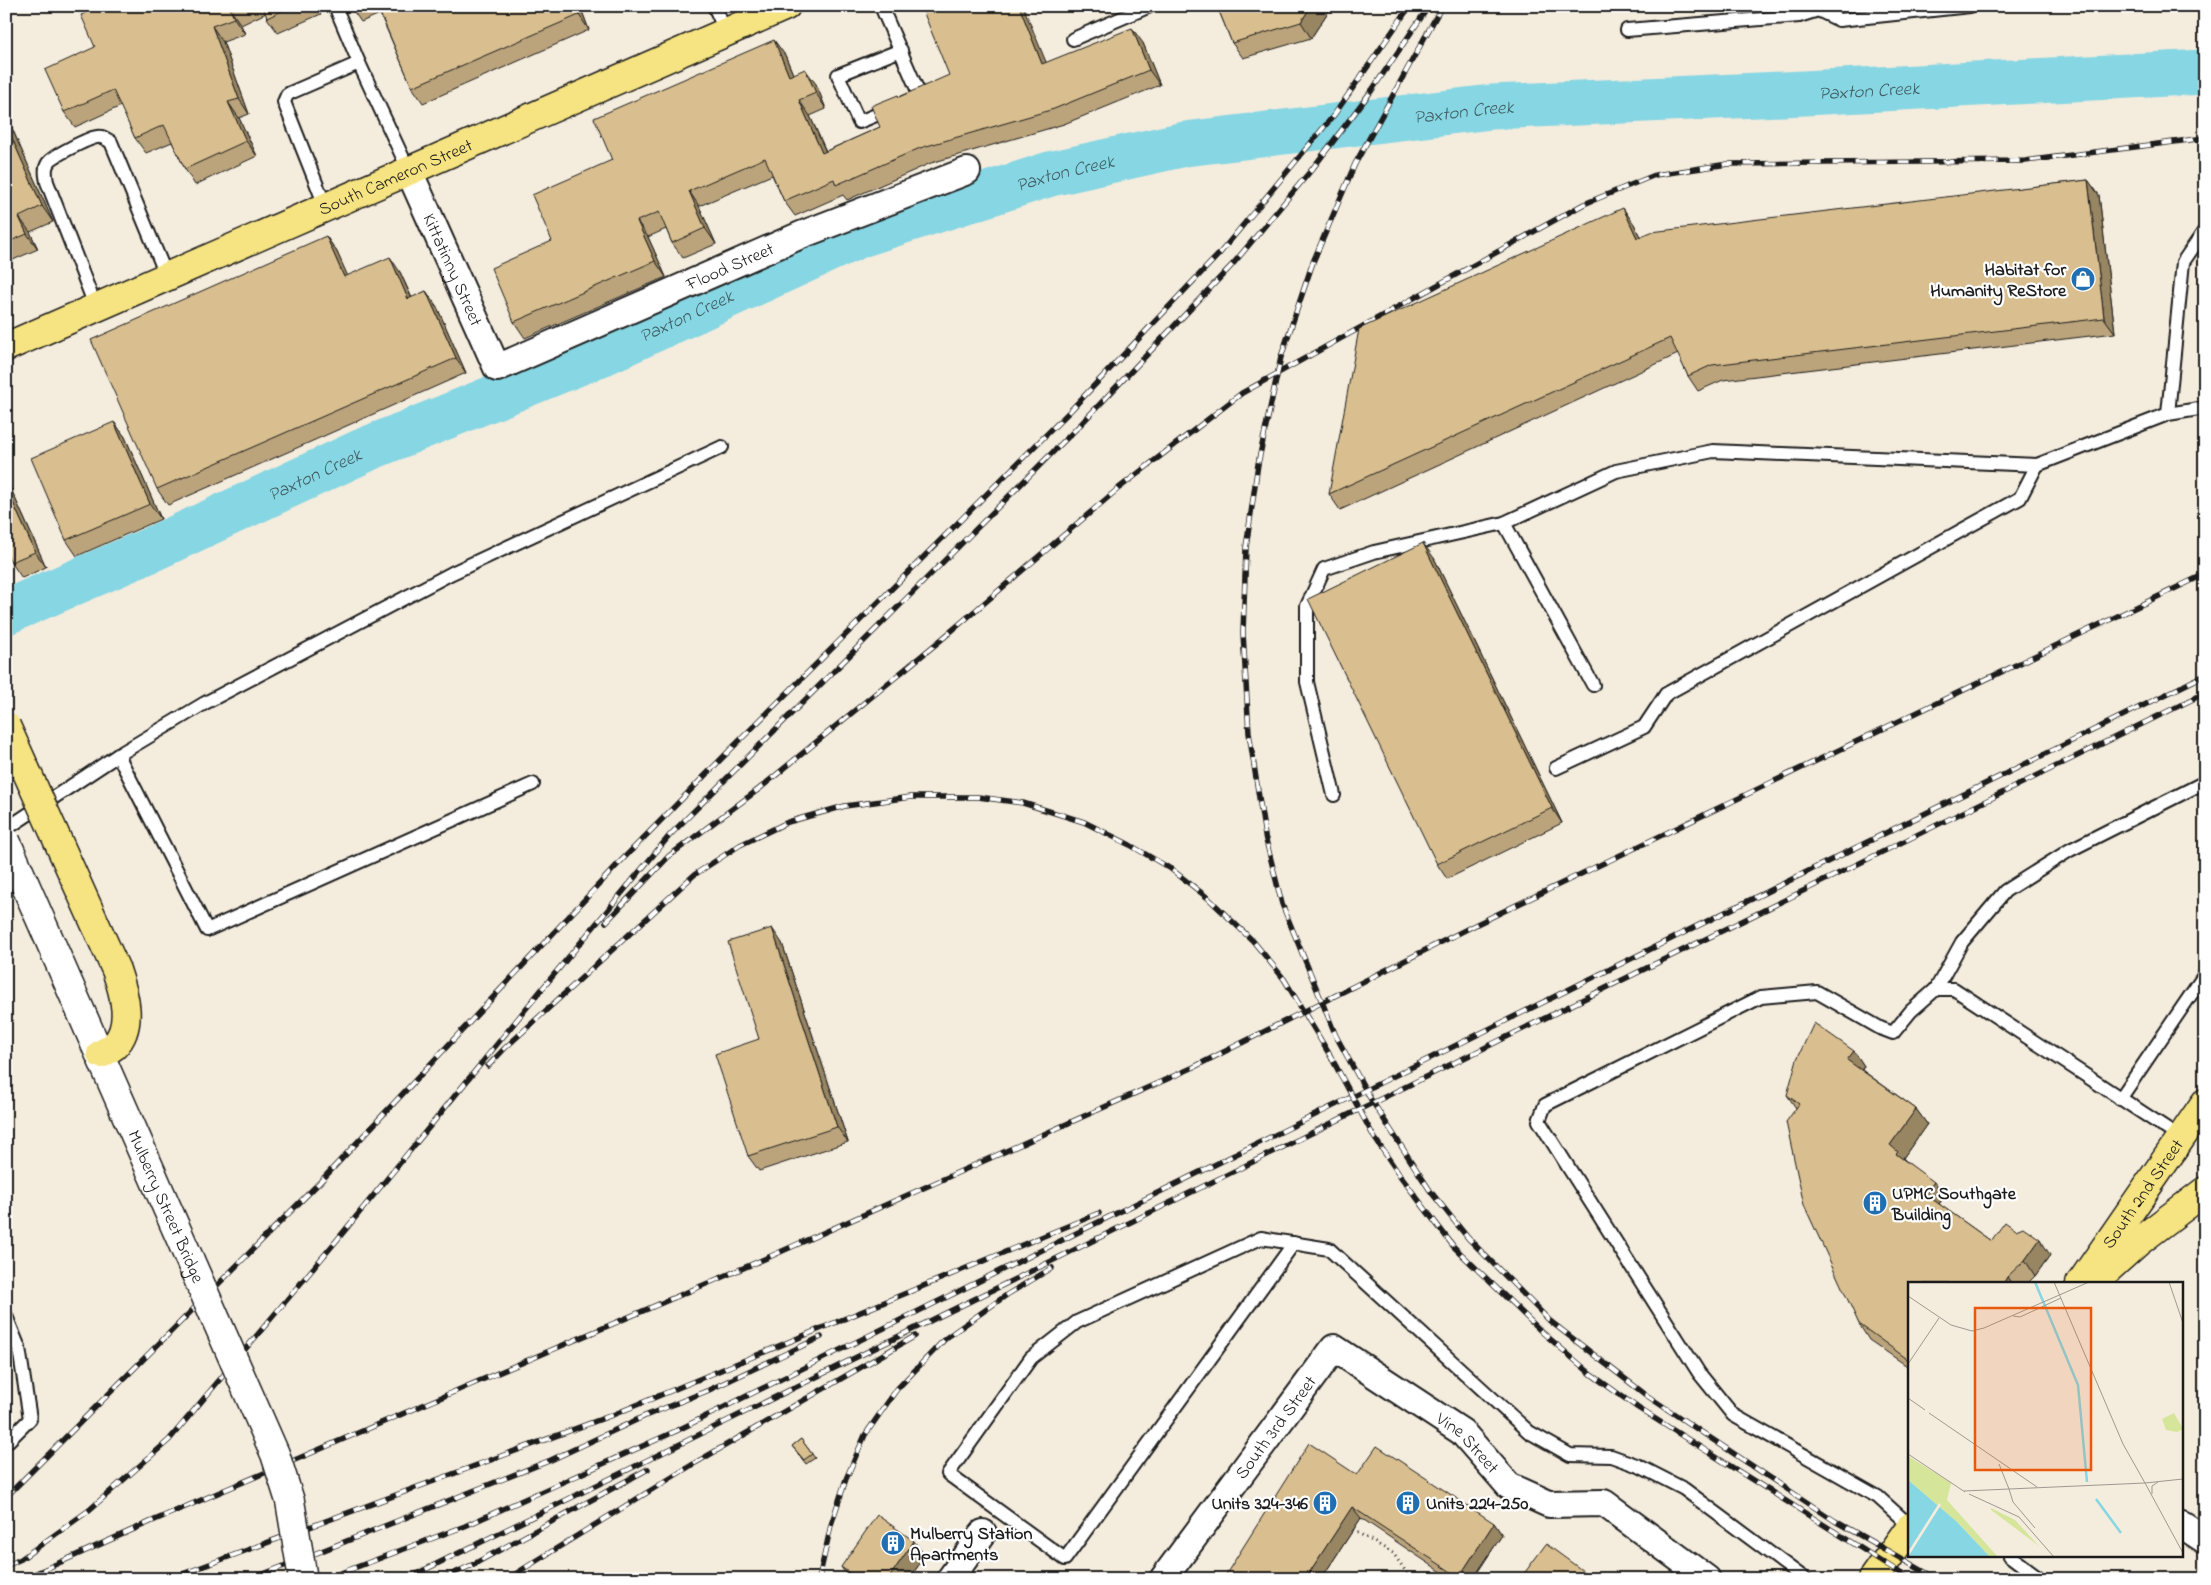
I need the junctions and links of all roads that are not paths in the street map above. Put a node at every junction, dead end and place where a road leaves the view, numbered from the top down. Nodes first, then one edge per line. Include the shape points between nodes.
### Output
1 (335, 6) edge
2 (714, 6) edge
3 (786, 6) edge
4 (881, 6) edge
5 (1150, 6) edge
6 (1970, 6) edge
7 (1818, 8) edge
8 (1627, 30) dead end
9 (726, 32) junction
10 (1073, 39) dead end
11 (900, 50) junction
12 (359, 63) junction
13 (409, 171) junction
14 (967, 171) dead end
15 (326, 208) junction
16 (2205, 230) edge
17 (167, 277) junction
18 (96, 308) junction
19 (6, 347) edge
20 (497, 368) joint
21 (2205, 408) edge
22 (2168, 414) junction
23 (722, 447) dead end
24 (2037, 465) junction
25 (1504, 523) junction
26 (1593, 685) dead end
27 (6, 726) edge
28 (118, 755) junction
29 (1556, 768) dead end
30 (2205, 782) edge
31 (533, 784) dead end
32 (1334, 795) dead end
33 (6, 829) edge
34 (6, 841) edge
35 (2205, 974) edge
36 (1936, 989) junction
37 (101, 1054) junction
38 (2120, 1099) junction
39 (2205, 1103) edge
40 (2180, 1138) junction
41 (2205, 1190) edge
42 (1294, 1243) junction
43 (2081, 1282) edge
44 (2095, 1282) edge
45 (6, 1316) edge
46 (1334, 1348) joint
47 (6, 1443) edge
48 (1908, 1525) edge
49 (2184, 1525) edge
50 (1908, 1530) edge
51 (983, 1533) dead end
52 (2205, 1540) edge
53 (2013, 1558) edge
54 (303, 1579) edge
55 (950, 1579) edge
56 (1163, 1579) edge
57 (1707, 1579) edge
58 (1805, 1579) edge
59 (1874, 1579) edge
60 (2041, 1579) edge

1 - 12 lane
2 - 9 lane
3 - 9 main road, South Cameron Street
4 - 11 lane
5 - 10 lane
6 - 7 lane via 1839,20
7 - 8 lane via 1799,16
9 - 13 main road, South Cameron Street
11 - 11 lane via 920,96 859,122 838,75
12 - 13 lane
12 - 15 lane via 290,93 284,102
13 - 15 main road, South Cameron Street
13 - 20 street, Kittatinny Street
14 - 20 street, Flood Street via 801,235
15 - 17 main road, South Cameron Street
16 - 22 lane via 2184,262
17 - 18 main road, South Cameron Street
17 - 18 lane via 111,142 104,137 95,137 48,162 45,172
18 - 19 main road, South Cameron Street
21 - 22 lane
22 - 24 lane
23 - 28 lane via 452,573 205,703
24 - 25 lane via 1713,451 1616,471
24 - 29 lane via 2020,498 1666,694 1644,728
25 - 26 lane
25 - 32 lane via 1374,552 1324,569 1307,606 1307,682
27 - 37 main road, bridge via 122,987 126,1005 121,1033 114,1045
28 - 31 lane via 207,930
28 - 33 lane
30 - 36 lane via 2070,850 2005,891 1962,942
34 - 37 main road, Mulberry Street Bridge, bridge
35 - 38 lane
36 - 38 lane via 1954,989
36 - 48 lane via 1911,1011 1893,1033 1817,992 1761,998 1545,1104 1539,1121 1699,1373 1733,1415 1878,1497
37 - 54 main road, Mulberry Street Bridge, bridge via 275,1454 290,1501
38 - 40 lane
39 - 40 main road, South 2nd Street
40 - 43 main road, South 2nd Street
41 - 44 main road, South 2nd Street via 2138,1242
42 - 42 lane via 1261,1238 1076,1322 1031,1358 948,1474 1065,1559
42 - 58 lane via 1329,1249 1529,1432 1570,1455 1611,1456 1684,1489
45 - 47 lane via 19,1348 30,1419
46 - 56 street, South 3rd Street
46 - 57 street, Vine Street via 1462,1432 1510,1486 1549,1504 1604,1503
49 - 52 street
50 - 59 main road
51 - 55 street
53 - 60 lane

